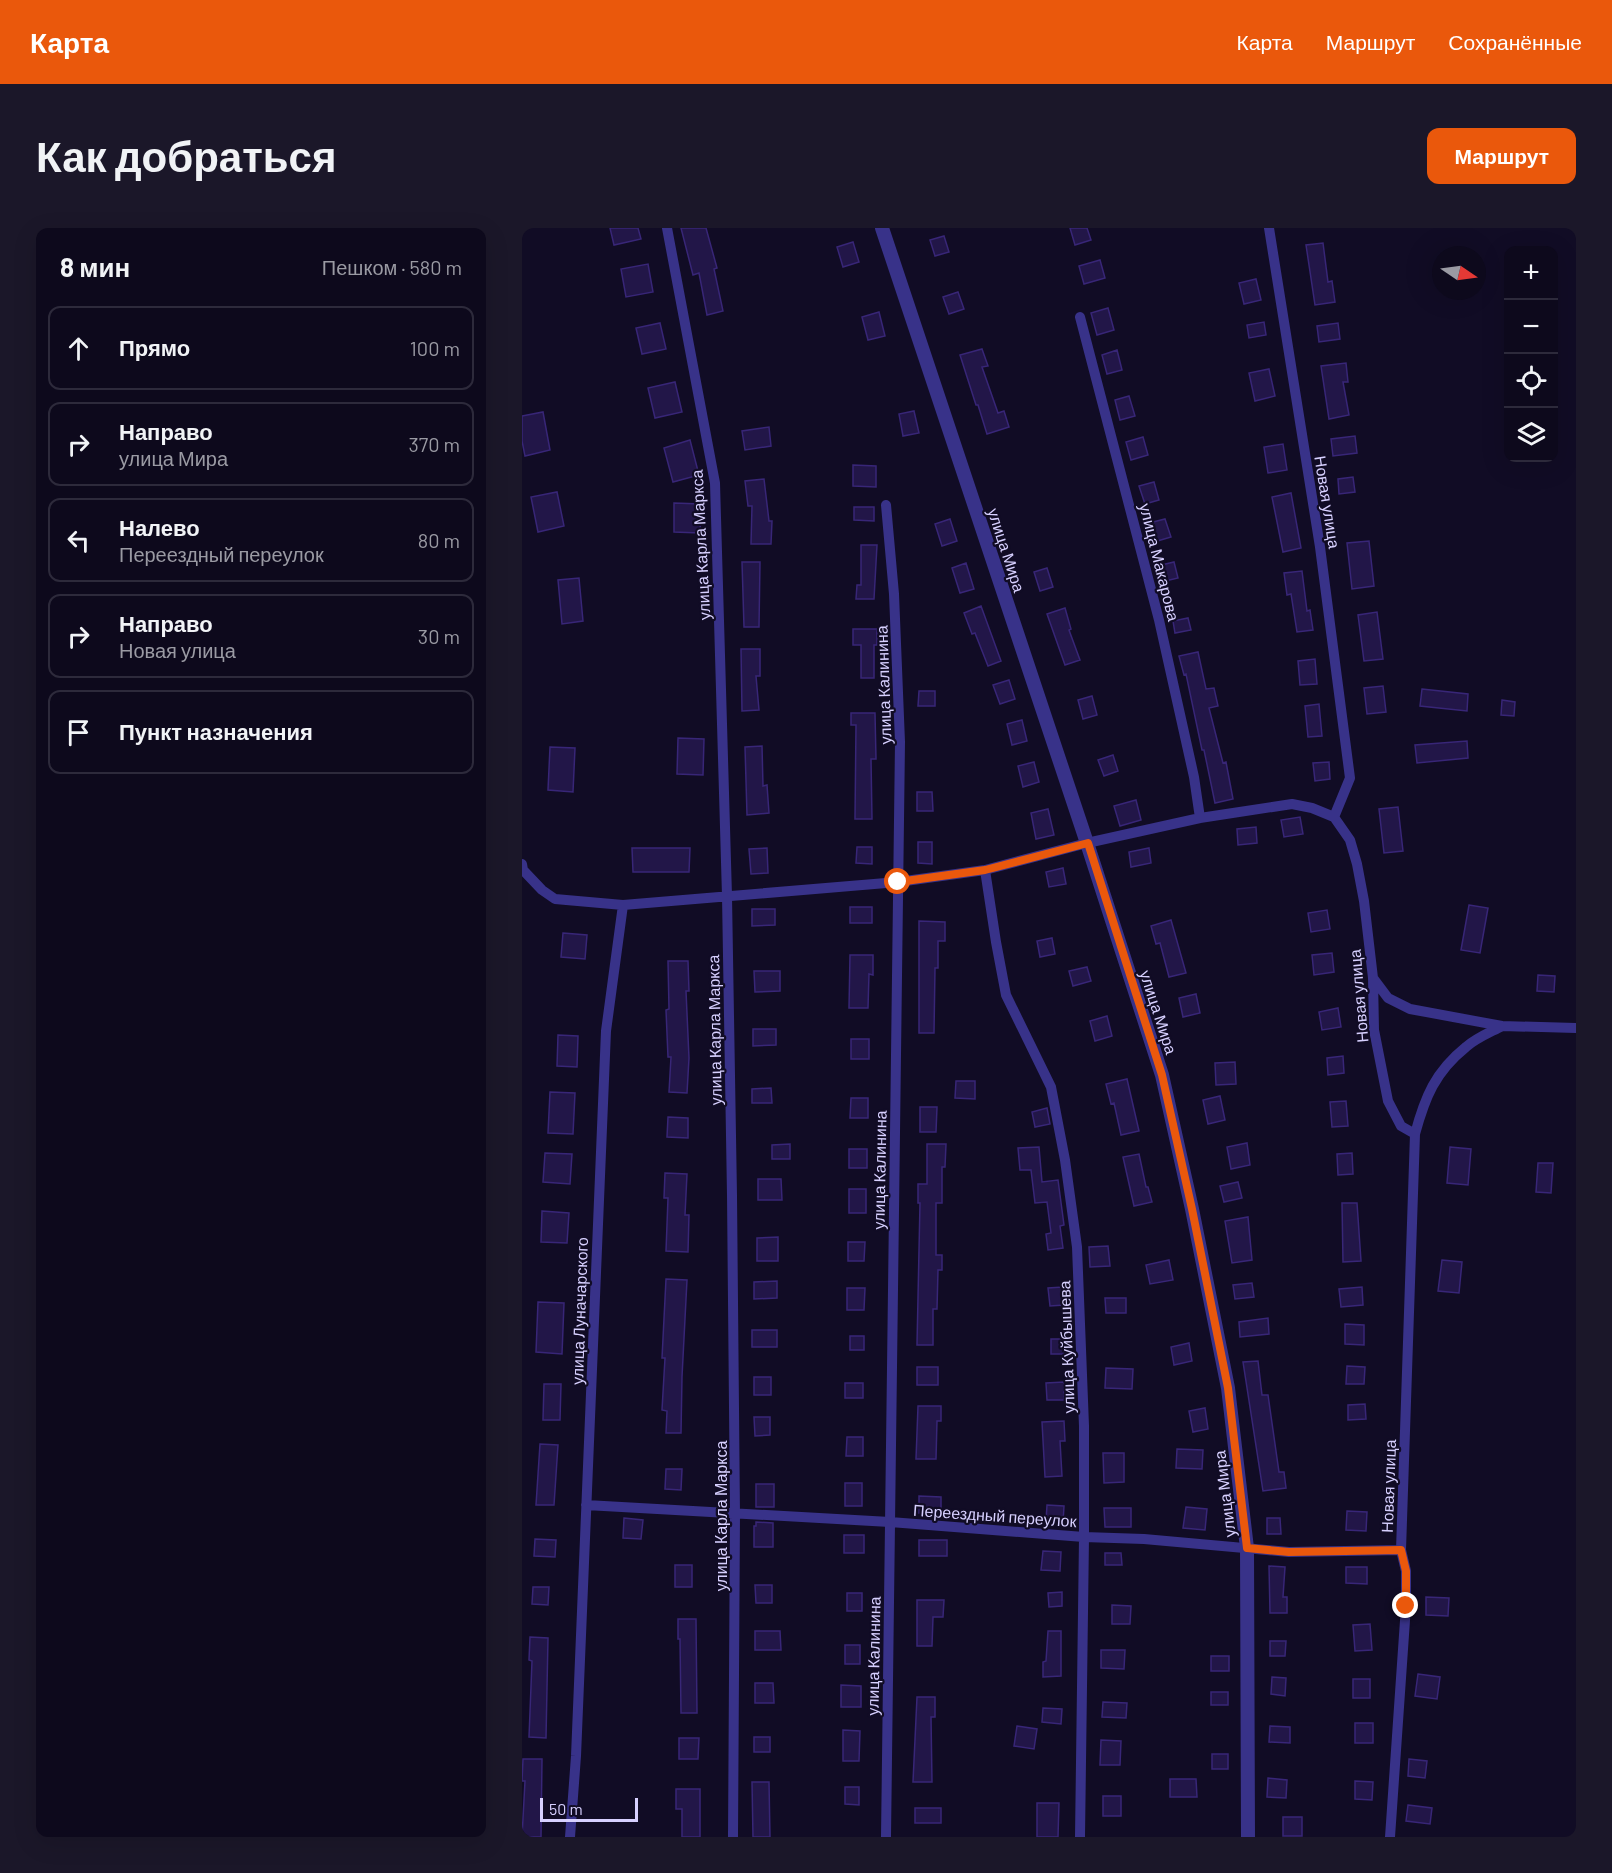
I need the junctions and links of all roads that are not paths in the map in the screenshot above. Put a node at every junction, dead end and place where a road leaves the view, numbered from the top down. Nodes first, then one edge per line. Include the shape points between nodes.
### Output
1 (667, 228) edge
2 (882, 228) edge
3 (1269, 228) edge
4 (1080, 317) dead end
5 (886, 505) dead end
6 (1334, 817) junction
7 (1200, 818) junction
8 (1088, 843) junction
9 (522, 864) edge
10 (985, 870) junction
11 (898, 882) junction
12 (727, 896) junction
13 (623, 905) junction
14 (1373, 978) junction
15 (1502, 1026) junction
16 (1576, 1028) edge
17 (1415, 1134) junction
18 (586, 1505) junction
19 (735, 1514) junction
20 (890, 1522) junction
21 (1084, 1537) junction
22 (1247, 1548) junction
23 (1401, 1550) junction
24 (570, 1837) edge
25 (732, 1837) edge
26 (886, 1837) edge
27 (1080, 1837) edge
28 (1248, 1837) edge
29 (1390, 1837) edge

1 - 12 street, улица Карла Маркса via 716,483
2 - 8 street, улица Мира
3 - 6 street, Новая улица via 1320,547 1350,778
4 - 7 street, улица Макарова via 1160,620
5 - 11 street, улица Калинина via 900,742
6 - 7 street via 1292,804
6 - 14 street, Новая улица via 1350,840 1357,864
7 - 8 street
8 - 10 street
8 - 22 street, улица Мира via 1162,1075 1228,1388
9 - 13 street via 523,870 555,899
10 - 11 street
10 - 21 street, улица Куйбышева via 1006,995 1051,1087 1065,1160 1077,1247
11 - 12 street
11 - 20 street, улица Калинина
12 - 13 street
12 - 19 street, улица Карла Маркса
13 - 18 street, улица Луначарского via 606,1031
14 - 15 street via 1388,998 1410,1009
14 - 17 street, Новая улица via 1374,1030 1388,1101 1401,1126
15 - 16 street
15 - 17 street via 1467,1046 1437,1076
17 - 23 street, Новая улица
18 - 19 street, Переездный переулок
18 - 24 street, улица Луначарского
19 - 20 street, Переездный переулок
19 - 25 street, улица Карла Маркса
20 - 21 street, Переездный переулок
20 - 26 street, улица Калинина
21 - 22 street, Переездный переулок
21 - 27 street, улица Куйбышева
22 - 23 street, Переездный переулок via 1289,1552
22 - 28 street, улица Мира
23 - 29 street, Новая улица via 1406,1571 1406,1606

